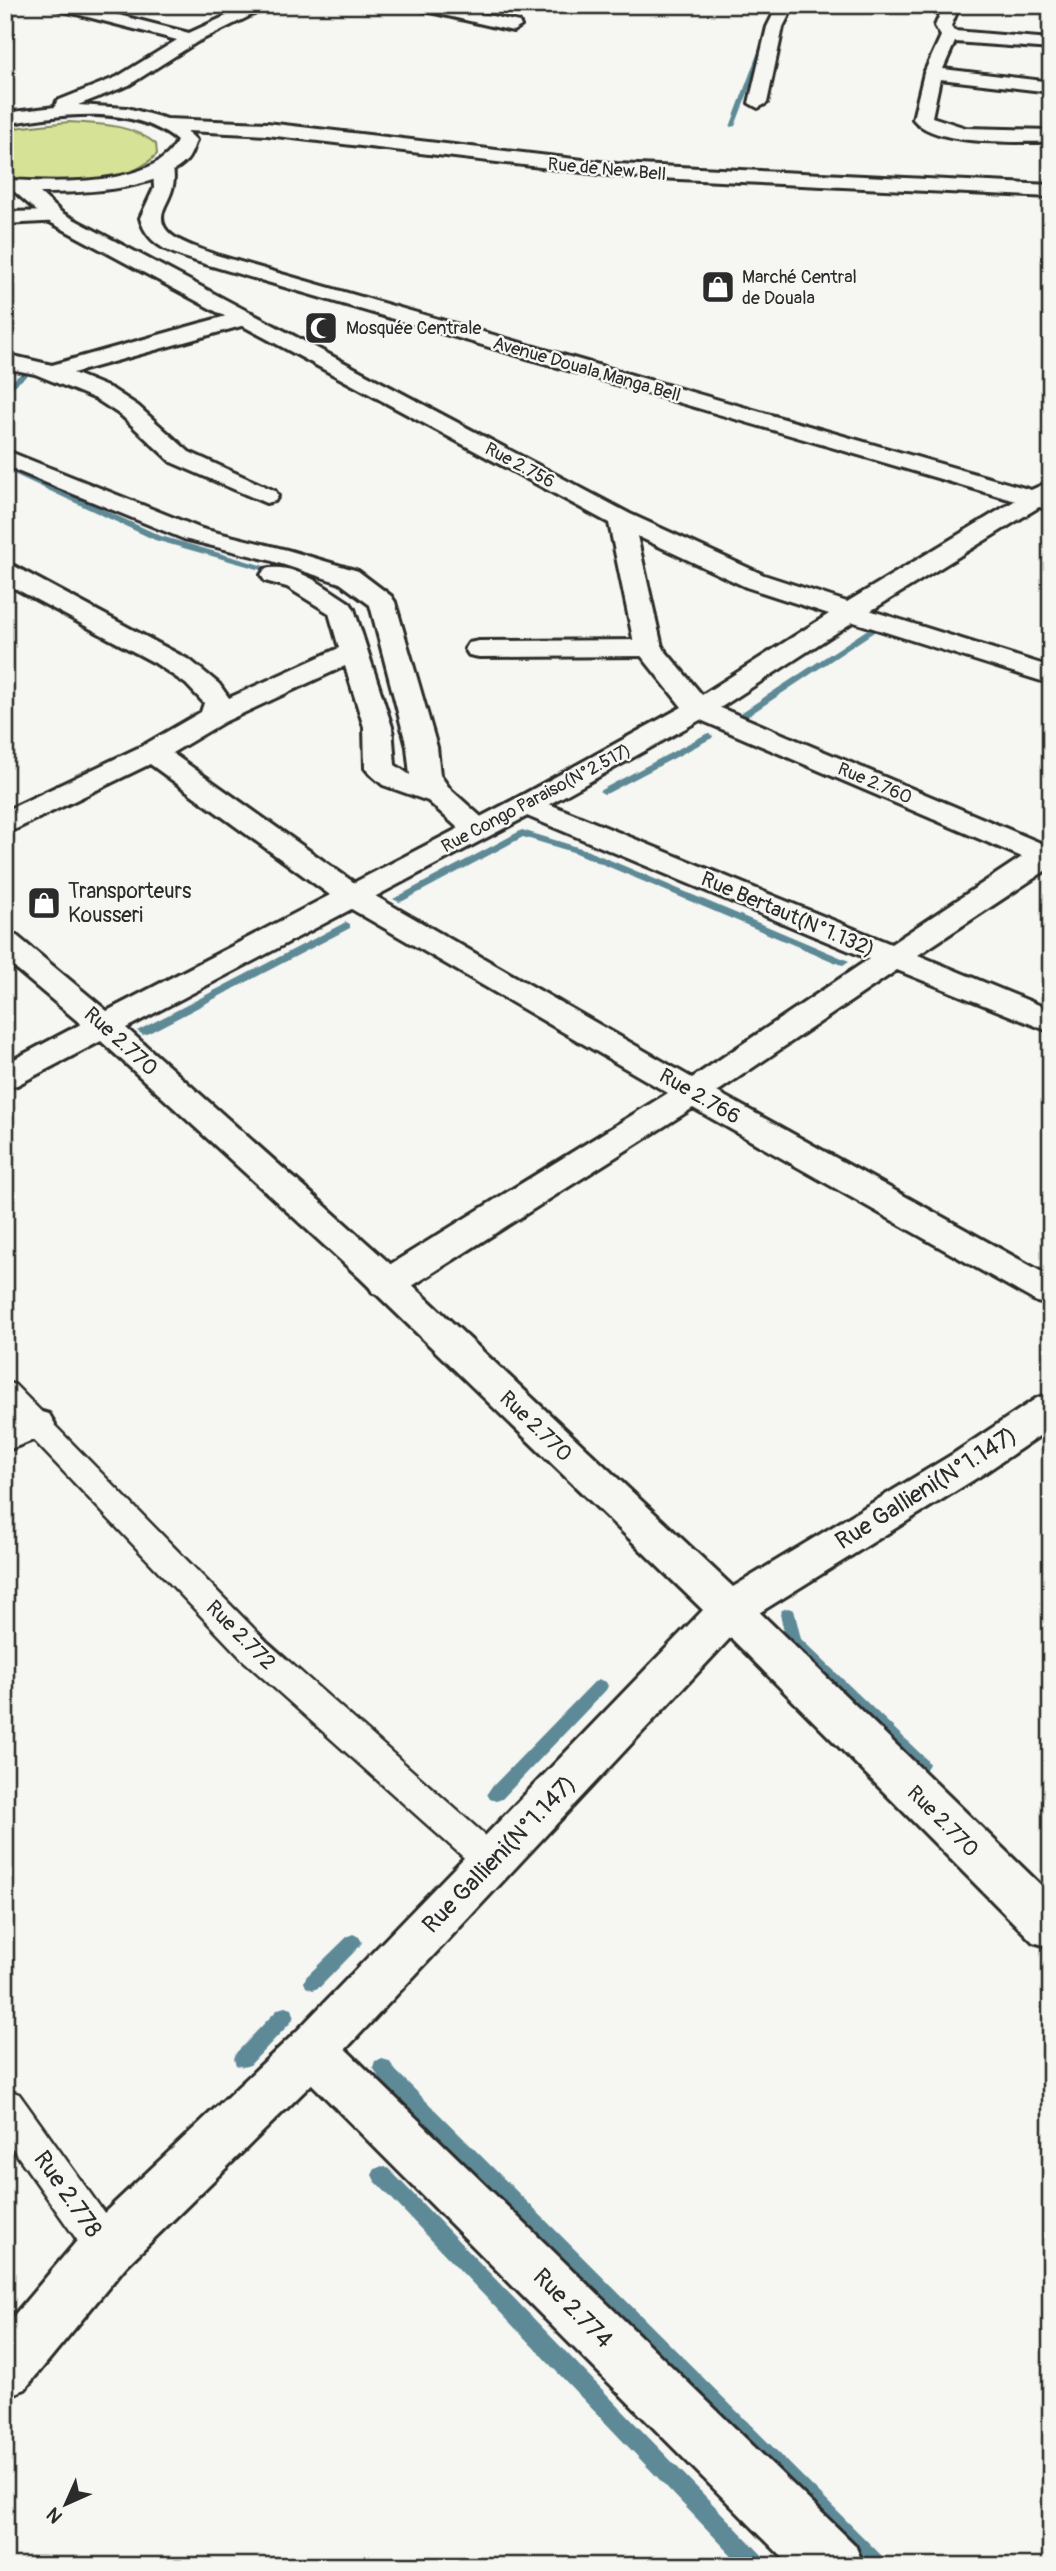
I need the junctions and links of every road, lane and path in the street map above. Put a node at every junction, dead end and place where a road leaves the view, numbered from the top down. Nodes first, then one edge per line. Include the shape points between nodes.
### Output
1 (59, 5) edge
2 (264, 5) edge
3 (419, 5) edge
4 (786, 5) edge
5 (952, 5) edge
6 (513, 26) dead end
7 (949, 36) junction
8 (191, 38) junction
9 (1051, 44) edge
10 (933, 73) junction
11 (123, 81) junction
12 (1051, 87) edge
13 (758, 103) dead end
14 (5, 108) edge
15 (36, 113) junction
16 (144, 117) junction
17 (5, 119) edge
18 (166, 124) junction
19 (1051, 136) edge
20 (163, 169) junction
21 (13, 186) edge
22 (1051, 191) edge
23 (55, 217) junction
24 (5, 218) edge
25 (244, 318) junction
26 (5, 361) edge
27 (51, 372) junction
28 (5, 457) edge
29 (5, 472) edge
30 (265, 496) dead end
31 (1046, 497) edge
32 (621, 519) junction
33 (5, 572) edge
34 (850, 612) junction
35 (649, 648) junction
36 (479, 649) dead end
37 (355, 651) junction
38 (1051, 676) edge
39 (699, 709) junction
40 (214, 716) junction
41 (152, 752) junction
42 (439, 795) junction
43 (526, 805) junction
44 (5, 823) edge
45 (478, 830) junction
46 (1049, 855) edge
47 (352, 897) junction
48 (5, 943) edge
49 (894, 958) junction
50 (1051, 1022) edge
51 (107, 1026) junction
52 (5, 1078) edge
53 (694, 1092) junction
54 (387, 1284) junction
55 (1051, 1293) edge
56 (5, 1392) edge
57 (1051, 1408) edge
58 (20, 1430) edge
59 (730, 1610) junction
60 (492, 1862) junction
61 (1051, 1927) edge
62 (312, 2050) junction
63 (5, 2106) edge
64 (106, 2248) junction
65 (5, 2370) edge
66 (834, 2566) edge

1 - 8 street
2 - 8 street
3 - 6 street
4 - 13 street via 775,27
5 - 7 street via 943,26
7 - 9 street
7 - 10 street
8 - 11 street
10 - 12 street
10 - 19 street via 922,119 931,125 950,131
11 - 15 street
11 - 16 street via 118,97
14 - 15 street
15 - 16 street via 96,111
15 - 17 street
16 - 18 street, Rue de New Bell
18 - 20 street via 187,141 186,150
18 - 22 street, Rue de New Bell via 267,129 617,170
20 - 21 street via 84,187
20 - 31 street, Avenue Douala Manga Bell via 165,189 150,218 153,232 176,247
21 - 23 street, Rue 2.756
23 - 24 street
23 - 25 street, Rue 2.756
25 - 27 street
25 - 32 street, Rue 2.756
26 - 27 street
27 - 30 street via 104,394 130,411 180,457
28 - 42 street via 193,534 349,577 382,602 422,747 425,776
29 - 37 street via 175,545 296,581 341,609
31 - 34 street, Rue Congo Paraiso(N°2.517)
32 - 34 street, Rue 2.756 via 755,581
32 - 35 street
33 - 40 street via 196,678 218,703
34 - 38 street, Rue 2.756
34 - 39 street, Rue Congo Paraiso(N°2.517)
35 - 36 street
35 - 39 street
37 - 40 street
37 - 42 street via 378,727 380,768 394,779
39 - 43 street, Rue Congo Paraiso(N°2.517)
39 - 46 street, Rue 2.760
40 - 41 street
41 - 44 street
41 - 47 street, Rue 2.766
42 - 45 street
43 - 45 street, Rue Congo Paraiso(N°2.517)
43 - 49 street, Rue Bertaut(N°1.132)
45 - 47 street, Rue Congo Paraiso(N°2.517)
46 - 49 street
47 - 51 street, Rue Congo Paraiso(N°2.517)
47 - 53 street, Rue 2.766
48 - 51 street, Rue 2.770
49 - 50 street, Rue Bertaut(N°1.132)
49 - 53 street
51 - 52 street, Rue Congo Paraiso(N°2.517)
51 - 54 street, Rue 2.770
53 - 54 street
53 - 55 street, Rue 2.766
54 - 59 street, Rue 2.770
56 - 58 lane, Rue 2.772
57 - 59 street, Rue Gallieni(N°1.147)
58 - 60 lane, Rue 2.772 via 255,1651
59 - 60 street, Rue Gallieni(N°1.147)
59 - 61 street, Rue 2.770
60 - 62 street, Rue Gallieni(N°1.147)
62 - 64 street, Rue Gallieni(N°1.147)
62 - 66 street, Rue 2.774
63 - 64 lane, Rue 2.778
64 - 65 street, Rue Gallieni(N°1.147)

